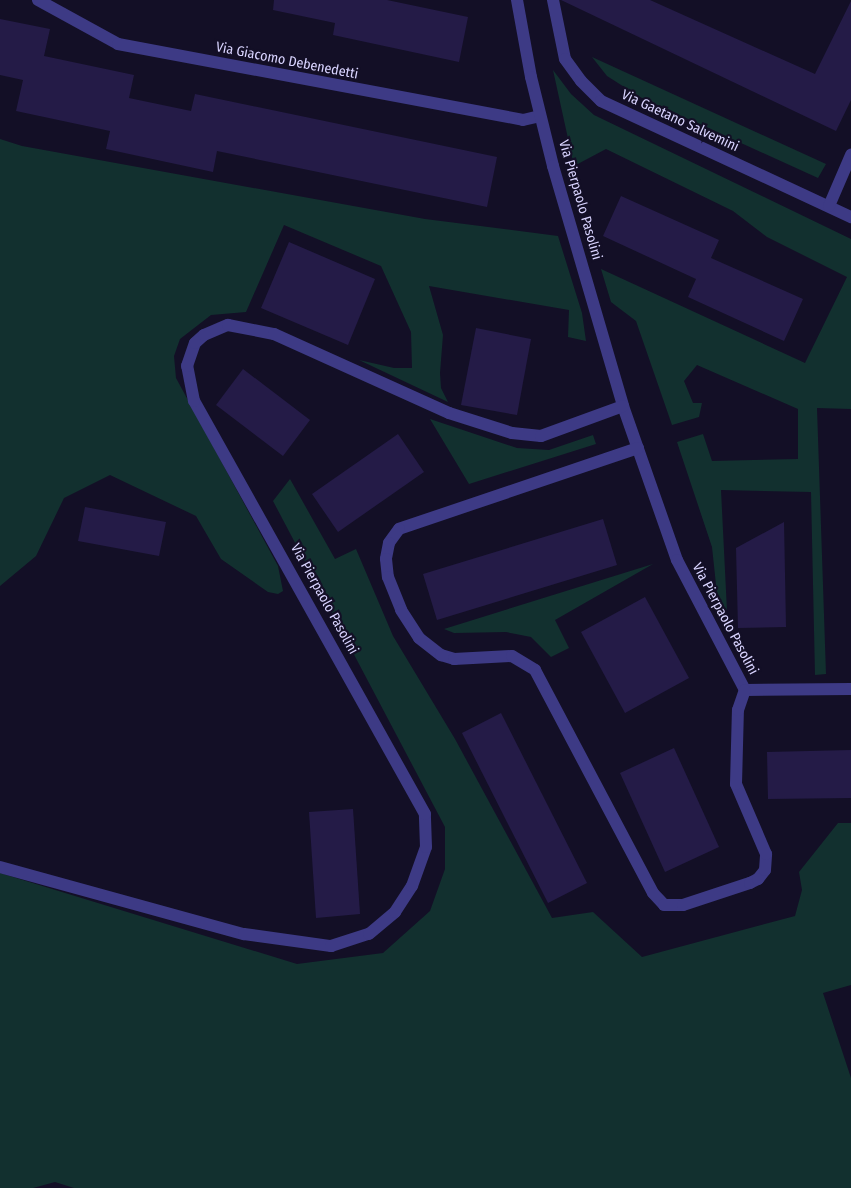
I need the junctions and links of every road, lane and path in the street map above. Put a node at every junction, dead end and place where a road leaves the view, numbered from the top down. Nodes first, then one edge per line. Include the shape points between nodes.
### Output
1 (38, 0) edge
2 (517, 0) edge
3 (553, 0) edge
4 (540, 116) junction
5 (851, 155) edge
6 (829, 206) junction
7 (851, 217) edge
8 (624, 406) junction
9 (638, 448) junction
10 (851, 689) edge
11 (745, 690) junction
12 (0, 867) edge

1 - 4 street, Via Giacomo Debenedetti via 118,44 523,120
2 - 4 street, Via Pierpaolo Pasolini
3 - 6 street, Via Gaetano Salvemini via 565,59 581,81 602,101
4 - 8 street, Via Pierpaolo Pasolini
5 - 6 street
6 - 7 street, Via Gaetano Salvemini
8 - 9 street, Via Pierpaolo Pasolini
8 - 12 street, Via Pierpaolo Pasolini via 541,436 512,433 449,413 274,334 228,325 204,335 192,349 187,366 194,400 425,814 426,848 412,886 394,912 370,934 331,946 244,934
9 - 11 street, Via Pierpaolo Pasolini via 677,560
9 - 11 street via 399,529 389,543 386,559 388,577 401,610 419,638 441,655 454,659 512,656 535,670 653,893 664,905 683,906 750,883 758,879 764,870 766,854 736,784 738,710
10 - 11 street, Via Pierpaolo Pasolini

